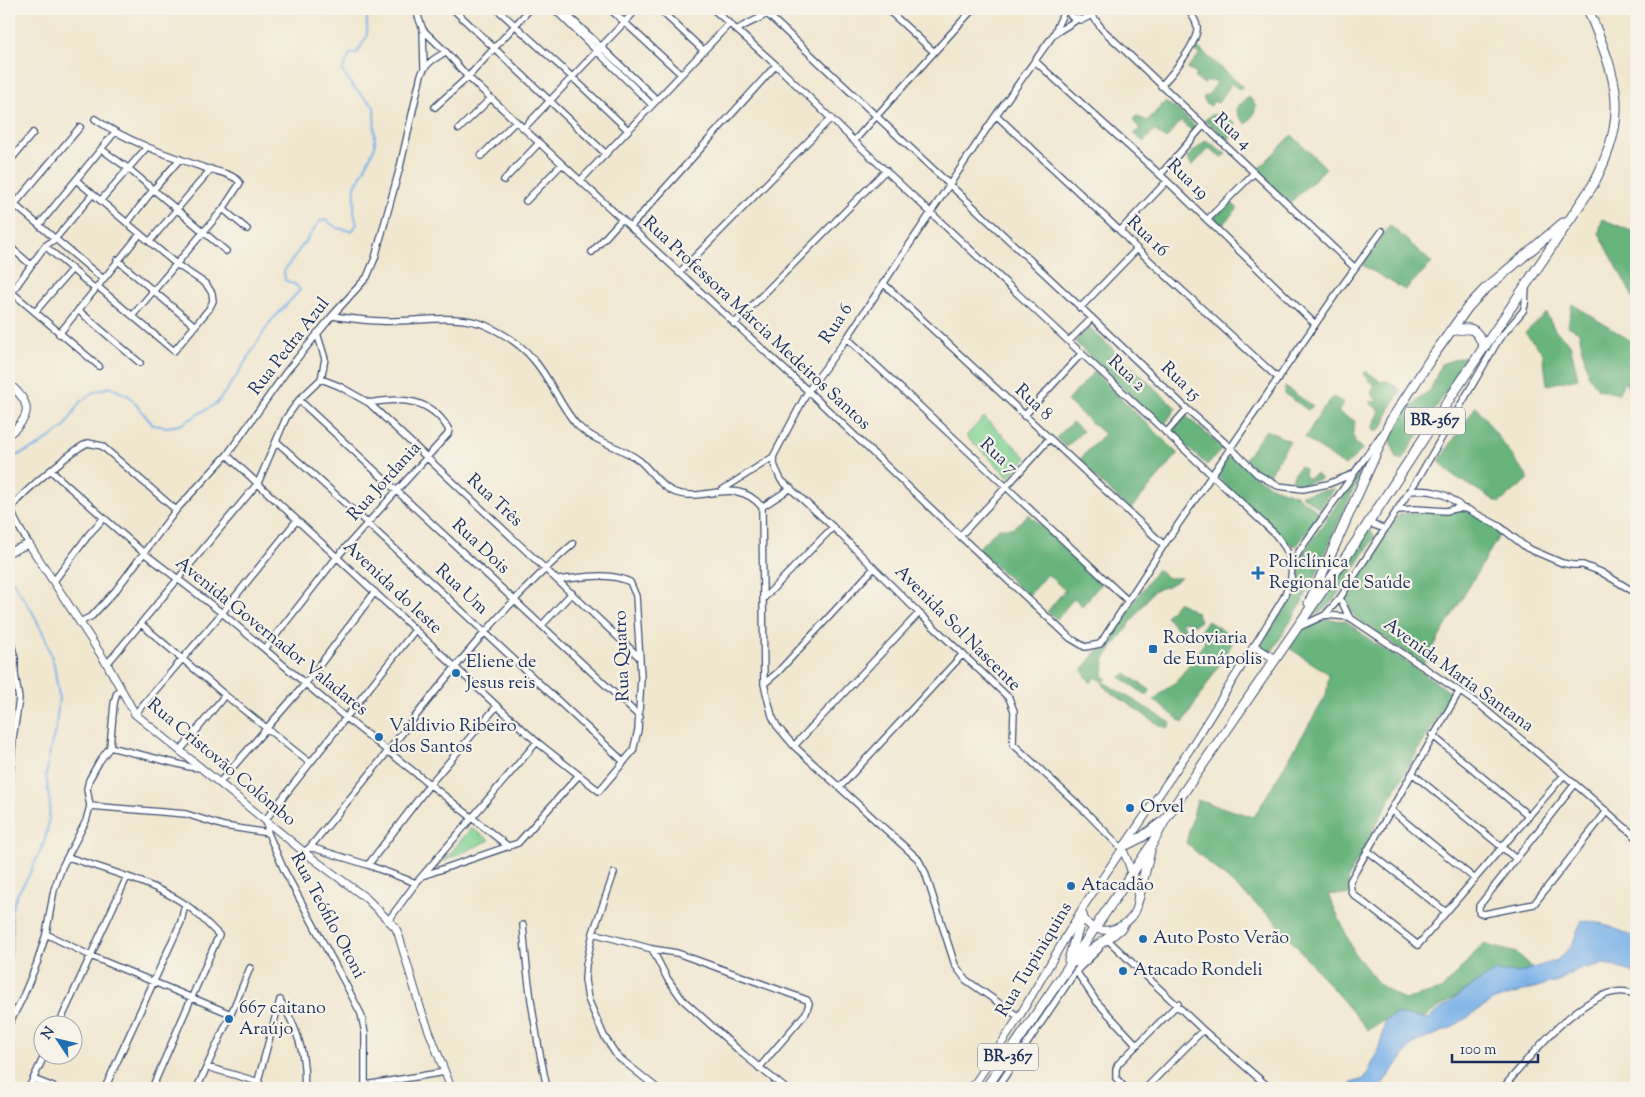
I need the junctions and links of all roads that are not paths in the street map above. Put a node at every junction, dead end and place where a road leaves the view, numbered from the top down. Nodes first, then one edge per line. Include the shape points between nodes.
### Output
1 (421, 9) edge
2 (453, 9) edge
3 (497, 9) edge
4 (530, 9) edge
5 (554, 9) edge
6 (561, 9) edge
7 (610, 9) edge
8 (637, 9) edge
9 (659, 9) edge
10 (713, 9) edge
11 (762, 9) edge
12 (773, 9) edge
13 (887, 9) edge
14 (973, 9) edge
15 (1066, 9) edge
16 (1096, 9) edge
17 (1188, 9) edge
18 (1588, 9) edge
19 (767, 14) junction
20 (1092, 15) junction
21 (1078, 20) junction
22 (624, 22) junction
23 (729, 24) junction
24 (515, 25) junction
25 (423, 30) junction
26 (737, 30) junction
27 (1054, 34) junction
28 (494, 48) junction
29 (599, 49) junction
30 (703, 50) junction
31 (446, 52) junction
32 (934, 52) junction
33 (1034, 61) junction
34 (776, 65) junction
35 (424, 68) junction
36 (681, 74) junction
37 (468, 77) junction
38 (572, 77) junction
39 (1162, 86) junction
40 (491, 98) junction
41 (549, 101) junction
42 (655, 102) junction
43 (434, 107) dead end
44 (996, 115) junction
45 (877, 116) junction
46 (831, 118) junction
47 (95, 119) dead end
48 (516, 121) junction
49 (80, 126) dead end
50 (1203, 126) junction
51 (524, 128) junction
52 (459, 129) dead end
53 (628, 130) junction
54 (115, 132) junction
55 (33, 133) dead end
56 (854, 141) junction
57 (539, 143) junction
58 (147, 147) junction
59 (101, 149) junction
60 (606, 154) junction
61 (481, 156) dead end
62 (180, 160) junction
63 (9, 162) edge
64 (562, 164) junction
65 (129, 169) junction
66 (211, 170) junction
67 (886, 170) junction
68 (1254, 173) junction
69 (1160, 175) junction
70 (76, 180) junction
71 (504, 180) dead end
72 (580, 181) junction
73 (1167, 181) junction
74 (949, 186) junction
75 (153, 190) junction
76 (92, 195) junction
77 (9, 200) edge
78 (101, 200) junction
79 (526, 201) dead end
80 (14, 205) junction
81 (223, 209) junction
82 (177, 210) junction
83 (931, 212) junction
84 (1570, 217) junction
85 (622, 219) junction
86 (1207, 220) junction
87 (127, 222) junction
88 (39, 225) junction
89 (630, 227) junction
90 (246, 229) dead end
91 (204, 231) junction
92 (1120, 231) junction
93 (1382, 232) dead end
94 (140, 234) junction
95 (55, 239) junction
96 (150, 241) junction
97 (9, 246) edge
98 (45, 246) junction
99 (1137, 249) junction
100 (226, 251) dead end
101 (592, 252) dead end
102 (117, 260) junction
103 (176, 264) junction
104 (31, 265) junction
105 (1355, 268) junction
106 (72, 269) junction
107 (679, 272) junction
108 (103, 279) junction
109 (883, 283) junction
110 (1526, 286) junction
111 (96, 288) junction
112 (153, 290) junction
113 (10, 291) edge
114 (1080, 308) junction
115 (78, 310) junction
116 (35, 312) junction
117 (133, 315) junction
118 (332, 316) junction
119 (1092, 318) junction
120 (734, 324) junction
121 (1315, 324) junction
122 (195, 326) junction
123 (1450, 331) junction
124 (317, 333) junction
125 (59, 334) junction
126 (847, 338) junction
127 (1069, 340) junction
128 (1484, 347) junction
129 (1082, 353) junction
130 (140, 363) dead end
131 (99, 366) dead end
132 (1279, 379) junction
133 (321, 380) junction
134 (9, 384) edge
135 (808, 392) junction
136 (299, 400) junction
137 (369, 403) junction
138 (1186, 409) junction
139 (1024, 416) junction
140 (1390, 422) junction
141 (11, 433) edge
142 (1166, 433) junction
143 (1049, 438) junction
144 (276, 442) junction
145 (1231, 448) junction
146 (227, 454) junction
147 (773, 457) junction
148 (426, 458) junction
149 (51, 471) junction
150 (1353, 474) junction
151 (1212, 475) junction
152 (258, 483) junction
153 (1007, 486) junction
154 (791, 488) junction
155 (396, 489) junction
156 (722, 490) junction
157 (1409, 491) junction
158 (762, 507) junction
159 (1462, 508) junction
160 (176, 510) junction
161 (1397, 510) junction
162 (104, 518) junction
163 (297, 520) junction
164 (367, 523) junction
165 (1368, 523) junction
166 (832, 527) junction
167 (1385, 529) junction
168 (960, 536) junction
169 (29, 544) junction
170 (573, 544) dead end
171 (1164, 545) junction
172 (9, 552) edge
173 (144, 553) junction
174 (337, 557) junction
175 (1292, 564) junction
176 (874, 568) junction
177 (544, 569) junction
178 (178, 580) junction
179 (558, 580) junction
180 (54, 581) junction
181 (375, 592) junction
182 (572, 593) junction
183 (1636, 593) edge
184 (764, 598) junction
185 (1340, 598) junction
186 (514, 599) junction
187 (1127, 600) junction
188 (919, 613) junction
189 (222, 614) junction
190 (1325, 615) junction
191 (1349, 617) junction
192 (80, 622) junction
193 (141, 624) junction
194 (542, 625) junction
195 (1297, 626) junction
196 (415, 630) junction
197 (484, 632) junction
198 (9, 636) edge
199 (1254, 646) junction
200 (265, 649) junction
201 (963, 654) junction
202 (639, 657) junction
203 (1275, 659) junction
204 (182, 660) junction
205 (107, 664) junction
206 (454, 666) junction
207 (306, 683) junction
208 (764, 684) junction
209 (120, 688) junction
210 (1459, 692) junction
211 (225, 695) junction
212 (497, 706) junction
213 (135, 714) junction
214 (640, 717) junction
215 (346, 718) junction
216 (267, 729) junction
217 (1432, 736) junction
218 (537, 742) junction
219 (110, 746) junction
220 (794, 746) junction
221 (180, 751) junction
222 (388, 752) junction
223 (624, 762) junction
224 (310, 763) junction
225 (201, 768) junction
226 (1412, 773) junction
227 (579, 775) junction
228 (1564, 775) junction
229 (219, 783) junction
230 (430, 784) junction
231 (1575, 784) junction
232 (840, 787) junction
233 (9, 788) edge
234 (599, 791) joint
235 (90, 806) junction
236 (1391, 810) junction
237 (1607, 811) junction
238 (1529, 816) junction
239 (472, 817) junction
240 (1166, 818) junction
241 (266, 819) junction
242 (268, 834) junction
243 (1636, 837) edge
244 (1152, 844) junction
245 (509, 847) junction
246 (1503, 847) junction
247 (1124, 848) junction
248 (307, 849) junction
249 (1368, 851) junction
250 (68, 857) junction
251 (1515, 858) junction
252 (368, 866) junction
253 (614, 873) dead end
254 (1131, 874) junction
255 (127, 877) junction
256 (421, 877) junction
257 (1475, 879) junction
258 (416, 883) junction
259 (1138, 900) junction
260 (185, 904) junction
261 (1446, 912) junction
262 (1082, 913) junction
263 (388, 921) junction
264 (523, 926) dead end
265 (1122, 927) junction
266 (1093, 929) junction
267 (593, 933) junction
268 (46, 934) junction
269 (1108, 941) junction
270 (652, 949) junction
271 (91, 956) junction
272 (250, 968) dead end
273 (1066, 970) junction
274 (1076, 971) junction
275 (153, 982) junction
276 (1636, 995) edge
277 (192, 999) junction
278 (1178, 1004) junction
279 (64, 1014) edge
280 (231, 1014) junction
281 (1019, 1017) junction
282 (9, 1024) edge
283 (1203, 1030) junction
284 (1137, 1044) junction
285 (40, 1064) edge
286 (207, 1067) junction
287 (760, 1068) junction
288 (445, 1072) junction
289 (33, 1079) junction
290 (259, 1082) junction
291 (1636, 1084) edge
292 (365, 1086) edge
293 (29, 1088) edge
294 (56, 1088) edge
295 (105, 1088) edge
296 (152, 1088) edge
297 (197, 1088) edge
298 (256, 1088) edge
299 (304, 1088) edge
300 (451, 1088) edge
301 (547, 1088) edge
302 (655, 1088) edge
303 (785, 1088) edge
304 (972, 1088) edge
305 (986, 1088) edge
306 (998, 1088) edge
307 (1125, 1088) edge
308 (1146, 1088) edge
309 (1270, 1088) edge
310 (1503, 1088) edge
311 (1632, 1088) edge

1 - 25 street, Rua Pedra Azul via 418,16
2 - 28 street
3 - 24 street
4 - 24 street
5 - 29 street
6 - 29 street
7 - 22 street
8 - 22 street
9 - 30 street
10 - 23 street, Rua 2
11 - 19 street
12 - 19 street
13 - 32 street
14 - 32 street
15 - 21 street
15 - 27 street
16 - 20 street
17 - 39 street via 1197,25 1196,34
18 - 84 main road, BR-367 via 1611,68 1616,117 1606,160
19 - 26 street
19 - 45 street
20 - 21 street
20 - 39 street, Rua 4 via 1102,29
21 - 27 street
22 - 29 street
22 - 36 street
23 - 26 street, Rua 2
23 - 30 street
24 - 28 street
24 - 38 street
25 - 31 street, Rua Professora Márcia Medeiros Santos
25 - 35 street, Rua Pedra Azul
26 - 34 street, Rua 2
27 - 33 street, Rua 6
28 - 37 street
28 - 41 street
29 - 38 street
29 - 42 street
30 - 36 street
31 - 35 street
31 - 37 street, Rua Professora Márcia Medeiros Santos
32 - 45 street
33 - 44 street, Rua 6
33 - 69 street, Rua 19
34 - 46 street, Rua 2
34 - 89 street
35 - 118 street, Rua Pedra Azul via 372,268
36 - 42 street
37 - 40 street, Rua Professora Márcia Medeiros Santos
37 - 43 street
38 - 41 street
38 - 53 street
39 - 50 street, Rua 4
40 - 48 street, Rua Professora Márcia Medeiros Santos
40 - 52 street
41 - 51 street
41 - 60 street
42 - 53 street
44 - 74 street, Rua 6
44 - 92 street, Rua 16
45 - 56 street
45 - 74 street
46 - 56 street, Rua 2
46 - 107 street
47 - 54 street
48 - 51 street, Rua Professora Márcia Medeiros Santos
48 - 61 street
49 - 80 street
50 - 68 street, Rua 4
50 - 69 street
51 - 57 street, Rua Professora Márcia Medeiros Santos
53 - 60 street
54 - 58 street
54 - 59 street
55 - 63 street
56 - 67 street, Rua 2
57 - 64 street, Rua Professora Márcia Medeiros Santos
57 - 71 street
58 - 62 street
58 - 65 street
59 - 65 street
59 - 70 street
60 - 72 street
62 - 66 street
62 - 75 street
64 - 72 street, Rua Professora Márcia Medeiros Santos
64 - 79 street
65 - 75 street
65 - 78 street
66 - 81 street via 239,181 239,187
66 - 82 street
67 - 83 street, Rua 2
67 - 120 street
68 - 86 street
68 - 105 street, Rua 4
69 - 73 street, Rua 19
70 - 76 street
70 - 88 street
72 - 85 street, Rua Professora Márcia Medeiros Santos
73 - 86 street, Rua 19
73 - 92 street
74 - 83 street, Rua 6
74 - 114 street, Rua 15
75 - 82 street
75 - 87 street
76 - 78 street
76 - 95 street
77 - 80 street
78 - 87 street
80 - 88 street
81 - 90 street
81 - 91 street
82 - 91 street
82 - 96 street
83 - 109 street, Rua 6
83 - 127 street, Rua 2
84 - 110 main road, BR-367
84 - 123 main road, BR-367 via 1484,290
85 - 89 street, Rua Professora Márcia Medeiros Santos
85 - 101 street
86 - 121 street, Rua 19
87 - 94 street
88 - 95 street
89 - 107 street, Rua Professora Márcia Medeiros Santos
91 - 100 street
91 - 103 street
92 - 99 street, Rua 16
93 - 105 street
94 - 96 street
94 - 102 street
95 - 98 street
95 - 108 street
96 - 103 street
97 - 104 street
98 - 104 street
98 - 106 street
99 - 114 street
99 - 132 street, Rua 16
102 - 108 street
102 - 112 street
103 - 112 street
103 - 122 street via 202,280 212,293 209,309
104 - 113 street
105 - 121 street
106 - 111 street
106 - 116 street
107 - 120 street, Rua Professora Márcia Medeiros Santos
108 - 111 street
109 - 126 street, Rua 6
109 - 139 street, Rua 8
110 - 128 main road, BR-367
110 - 157 street via 1523,311 1499,339
111 - 115 street
111 - 117 street
112 - 117 street
112 - 122 street
113 - 116 street
114 - 119 street, Rua 15
115 - 125 street
115 - 130 street
116 - 125 street
117 - 122 street via 174,351
118 - 124 street, Rua Pedra Azul
118 - 156 street via 381,322 461,320 486,326 533,358 567,413 597,440 639,460 671,491 692,496
119 - 127 street
119 - 138 street, Rua 15
120 - 135 street, Rua Professora Márcia Medeiros Santos
121 - 132 street
123 - 128 main road via 1464,328 1476,332
123 - 140 main road, BR-367
124 - 133 street via 325,359
124 - 146 street, Rua Pedra Azul
125 - 131 street
126 - 135 street, Rua 6
126 - 153 street, Rua 7
127 - 129 street, Rua 2
128 - 165 main road, BR-367
129 - 139 street
129 - 142 street, Rua 2
132 - 145 street
133 - 136 street
133 - 137 street, Rua Três
134 - 141 street via 25,400 27,407 22,423
135 - 147 street, Rua 6
135 - 168 street, Rua Professora Márcia Medeiros Santos
136 - 144 street via 286,418
136 - 155 street, Rua Dois
137 - 148 street, Rua Três
137 - 148 street, Rua Jordania via 409,400 423,404 440,418 449,430 448,434
138 - 142 street
138 - 145 street, Rua 15
139 - 143 street, Rua 8
140 - 150 street
140 - 195 main road, BR-367
142 - 151 street, Rua 2
143 - 153 street
143 - 171 street, Rua 8
144 - 152 street
144 - 164 street, Rua Um
145 - 150 street, Rua 15 via 1257,474 1283,487 1328,484
145 - 151 street
146 - 152 street, Avenida do leste
146 - 160 street, Rua Pedra Azul
147 - 154 street, Avenida Sol Nascente via 775,468
147 - 156 street
148 - 155 street, Rua Jordania
148 - 177 street, Rua Três
149 - 160 street via 80,446 99,444
149 - 162 street, Avenida Governador Valadares
149 - 169 street via 12,506 12,513
150 - 175 street
151 - 171 street
151 - 175 street, Rua 2 via 1284,544
152 - 163 street, Avenida do leste
152 - 178 street
153 - 168 street
153 - 187 street, Rua 7
154 - 158 street
154 - 166 street, Avenida Sol Nascente
155 - 164 street, Rua Jordania
155 - 186 street, Rua Dois
156 - 158 street via 741,493
157 - 159 street via 1433,491 1450,498
157 - 161 street
158 - 184 street
159 - 161 street via 1446,511
159 - 183 street via 1499,526 1518,543 1537,553 1601,572
160 - 173 street, Rua Pedra Azul
161 - 167 street
162 - 173 street, Avenida Governador Valadares
162 - 180 street
163 - 174 street, Avenida do leste
163 - 189 street
164 - 174 street, Rua Jordania
164 - 197 street, Rua Um
165 - 167 street
165 - 195 main road, BR-367
166 - 176 street, Avenida Sol Nascente
166 - 184 street
167 - 185 street
168 - 187 street, Rua Professora Márcia Medeiros Santos via 1070,638 1085,647 1100,644
169 - 172 street
169 - 180 street, Rua Cristovão Colômbo
170 - 177 street
171 - 187 street
173 - 178 street, Avenida Governador Valadares
173 - 192 street, Rua Pedra Azul via 102,606
174 - 181 street, Avenida do leste
174 - 200 street, Rua Jordania
175 - 199 street via 1284,597
176 - 188 street, Avenida Sol Nascente
176 - 208 street
177 - 179 street, Rua Três
177 - 186 street
178 - 189 street, Avenida Governador Valadares
178 - 193 street
179 - 182 street, Rua Três
179 - 202 street, Rua Quatro via 603,575 630,582 636,596
180 - 192 street, Rua Cristovão Colômbo
181 - 196 street, Avenida do leste
181 - 207 street
182 - 194 street
182 - 202 street, Rua Três
184 - 208 street
185 - 190 street
185 - 191 street
186 - 194 street, Rua Dois
186 - 197 street
188 - 201 street, Avenida Sol Nascente
188 - 220 street
189 - 200 street, Avenida Governador Valadares
189 - 204 street
190 - 191 street, Avenida Maria Santana
190 - 195 street
191 - 210 street, Avenida Maria Santana
192 - 205 street, Rua Cristovão Colômbo
193 - 204 street
193 - 205 street
194 - 214 street, Rua Dois
195 - 203 main road, BR-367
196 - 206 street, Avenida do leste
196 - 215 street
197 - 206 street
197 - 223 street, Rua Um
198 - 233 street via 16,658 18,699
199 - 203 street
199 - 247 street, Rua Tupiniquins
200 - 207 street, Avenida Governador Valadares
201 - 232 street
201 - 247 street, Avenida Sol Nascente via 1009,698 1014,711 1012,741 1016,748
202 - 214 street, Rua Quatro
203 - 240 main road, BR-367
204 - 211 street
204 - 213 street
205 - 209 street, Rua Cristovão Colômbo
206 - 212 street, Avenida do leste
206 - 222 street
207 - 215 street, Avenida Governador Valadares
207 - 216 street
208 - 220 street via 772,716
209 - 213 street, Rua Cristovão Colômbo
209 - 219 street via 114,704
210 - 217 street
210 - 228 street, Avenida Maria Santana via 1504,724
211 - 216 street
211 - 221 street
212 - 218 street, Avenida do leste
212 - 230 street
213 - 221 street, Rua Cristovão Colômbo
214 - 223 street, Rua Quatro via 633,751
215 - 222 street, Avenida Governador Valadares
215 - 224 street
216 - 224 street
216 - 229 street
217 - 226 street
217 - 238 street
218 - 227 street, Avenida do leste
218 - 239 street
219 - 225 street
219 - 235 street via 90,780 87,789
220 - 232 street
221 - 225 street, Rua Cristovão Colômbo
222 - 230 street, Avenida Governador Valadares
222 - 248 street
223 - 234 street, Rua Quatro
224 - 241 street
225 - 229 street, Rua Cristovão Colômbo
226 - 236 street
226 - 246 street
227 - 234 street, Avenida do leste
227 - 245 street via 518,843
228 - 231 street, Avenida Maria Santana
228 - 238 street
229 - 241 street, Rua Cristovão Colômbo
230 - 239 street, Avenida Governador Valadares
230 - 252 street
231 - 237 street, Avenida Maria Santana
231 - 251 street
232 - 281 street via 918,859 926,872 955,965 961,974
235 - 242 street via 186,814 224,826
235 - 250 street
236 - 249 street
236 - 257 street
237 - 243 street, Avenida Maria Santana
237 - 251 street via 1534,904 1484,914 1479,912
238 - 246 street
239 - 245 street, Avenida Governador Valadares
239 - 256 street
240 - 244 main road, BR-367
240 - 247 main road
241 - 242 street, Rua Teófilo Otoni
241 - 248 street, Rua Cristovão Colômbo
242 - 292 street, Rua Teófilo Otoni via 361,1014 365,1033
244 - 254 main road, BR-367
244 - 259 main road
245 - 256 street
246 - 251 street
246 - 257 street
247 - 254 street
247 - 262 street, Rua Tupiniquins
248 - 252 street
248 - 263 street, Rua Cristovão Colômbo via 366,898
249 - 261 street
249 - 261 street via 1350,881 1350,891 1354,895 1418,945
250 - 255 street
250 - 268 street via 54,890
252 - 258 street
253 - 267 street
254 - 259 street
254 - 266 main road, BR-367
255 - 260 street
255 - 271 street
256 - 258 street
257 - 261 street
258 - 263 street
259 - 265 street
260 - 275 street via 181,922
260 - 277 street via 219,936
262 - 266 street
262 - 273 main road
262 - 281 street, Rua Tupiniquins
263 - 288 street, Rua Cristovão Colômbo via 398,933 421,1010
264 - 301 street via 530,997
265 - 266 street via 1105,931
265 - 269 main road
266 - 273 main road, BR-367
267 - 270 street
267 - 302 street via 586,965 588,999 604,1036 617,1056
268 - 271 street
268 - 282 street via 27,988
269 - 273 main road via 1092,948
269 - 274 street
269 - 278 street
270 - 287 street via 682,999
270 - 287 street via 677,953 807,1000 808,1009 800,1021
271 - 275 street
271 - 279 street
272 - 280 street
273 - 305 main road, BR-367
274 - 284 street via 1096,1001
274 - 306 street
275 - 277 street
275 - 295 street
276 - 310 street via 1620,991 1592,1000 1566,1019
277 - 280 street
277 - 296 street
278 - 283 street
278 - 284 street
280 - 286 street
281 - 304 street, Rua Tupiniquins
283 - 308 street
283 - 309 street
284 - 307 street via 1116,1069 1116,1078
285 - 289 street
286 - 290 street
286 - 297 street
287 - 303 street
288 - 292 street
288 - 300 street, Rua Cristovão Colômbo
289 - 293 street
289 - 294 street
290 - 298 street
290 - 299 street via 280,1000 302,1044
291 - 311 street

